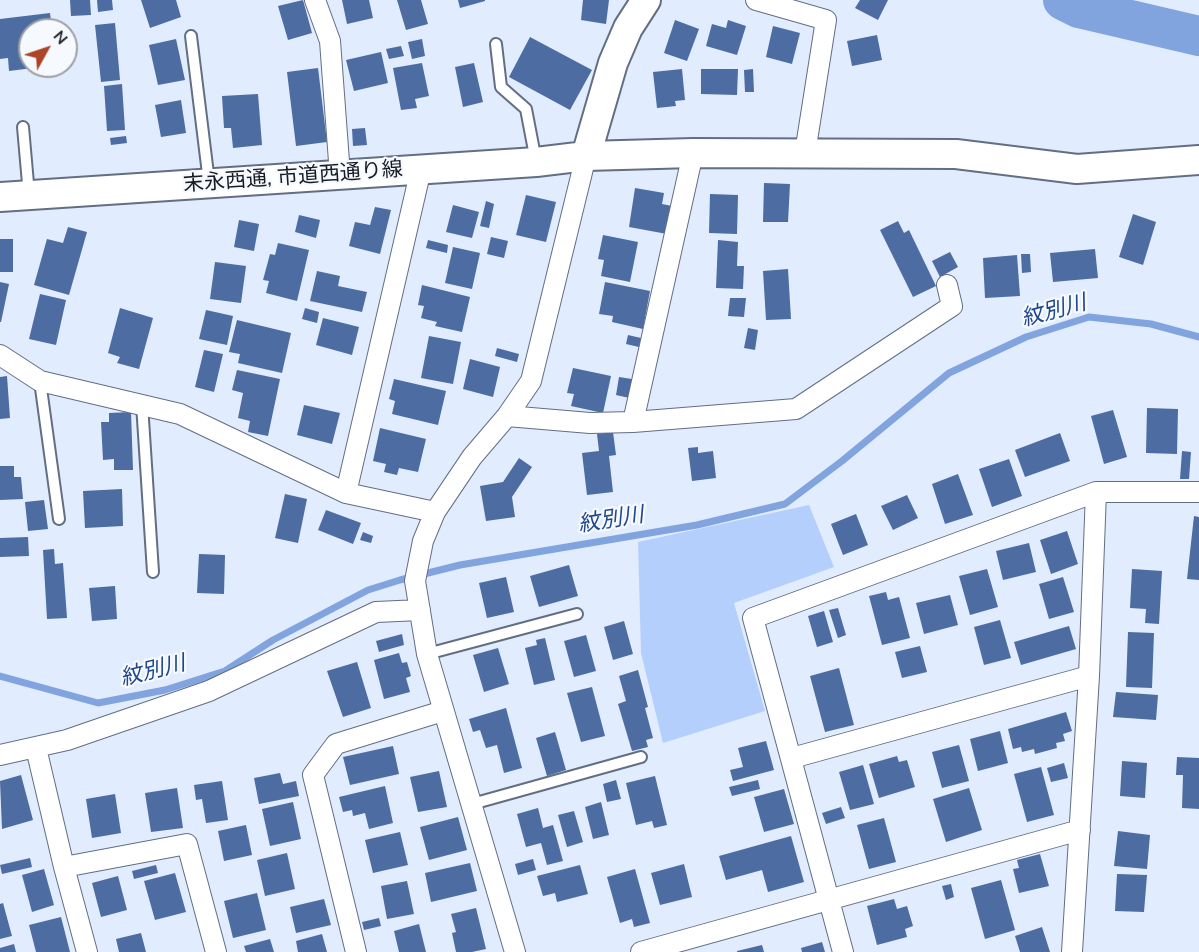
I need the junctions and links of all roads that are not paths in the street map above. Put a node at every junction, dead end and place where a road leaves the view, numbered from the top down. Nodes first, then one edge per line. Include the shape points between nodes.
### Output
1 (315, 0) edge
2 (646, 0) edge
3 (756, 0) edge
4 (191, 36) dead end
5 (496, 44) dead end
6 (23, 127) dead end
7 (693, 153) junction
8 (806, 153) junction
9 (586, 156) junction
10 (1199, 160) edge
11 (536, 162) junction
12 (421, 169) junction
13 (340, 175) junction
14 (209, 183) junction
15 (29, 195) junction
16 (0, 197) edge
17 (947, 285) dead end
18 (0, 355) edge
19 (40, 381) junction
20 (142, 404) junction
21 (507, 416) junction
22 (633, 422) junction
23 (1096, 492) junction
24 (1199, 492) edge
25 (346, 493) junction
26 (435, 512) junction
27 (59, 519) dead end
28 (153, 572) dead end
29 (420, 610) junction
30 (577, 614) dead end
31 (427, 654) junction
32 (1089, 676) junction
33 (443, 711) junction
34 (36, 748) junction
35 (0, 755) edge
36 (641, 757) dead end
37 (792, 758) junction
38 (472, 804) junction
39 (1080, 830) junction
40 (64, 867) junction
41 (830, 899) junction
42 (87, 952) edge
43 (216, 952) edge
44 (356, 952) edge
45 (515, 952) edge
46 (641, 952) edge
47 (843, 952) edge
48 (1072, 952) edge

1 - 13 street via 330,41
2 - 9 street via 627,28 613,63
3 - 8 street via 826,20
4 - 14 lane
5 - 11 lane via 501,87 526,109
6 - 15 lane
7 - 8 street, 末永西通, 市道西通り線
7 - 9 street, 末永西通, 市道西通り線
7 - 22 street
8 - 10 street, 末永西通, 市道西通り線 via 957,154 1077,169
9 - 11 street, 末永西通, 市道西通り線
9 - 21 street via 531,381
11 - 12 street, 末永西通, 市道西通り線
12 - 13 street, 末永西通, 市道西通り線
12 - 25 street
13 - 14 street, 末永西通, 市道西通り線
14 - 15 street, 末永西通, 市道西通り線
15 - 16 street, 末永西通, 市道西通り線
17 - 22 street via 952,306 796,409
18 - 19 street
19 - 20 street
19 - 27 lane
20 - 25 street via 180,414
20 - 28 lane
21 - 22 street via 590,423
21 - 26 street via 472,457
23 - 24 street
23 - 32 street
23 - 37 street via 753,618
25 - 26 street
26 - 29 street via 423,541 415,581
29 - 31 street
29 - 34 street via 376,612 209,691
30 - 31 lane
31 - 33 street
32 - 37 street
32 - 39 street
33 - 38 street
33 - 44 street via 336,744 313,775
34 - 35 street
34 - 40 street
36 - 38 lane
37 - 41 street
38 - 45 street
39 - 41 street
39 - 48 street
40 - 42 street
40 - 43 street via 188,844
41 - 46 street
41 - 47 street

